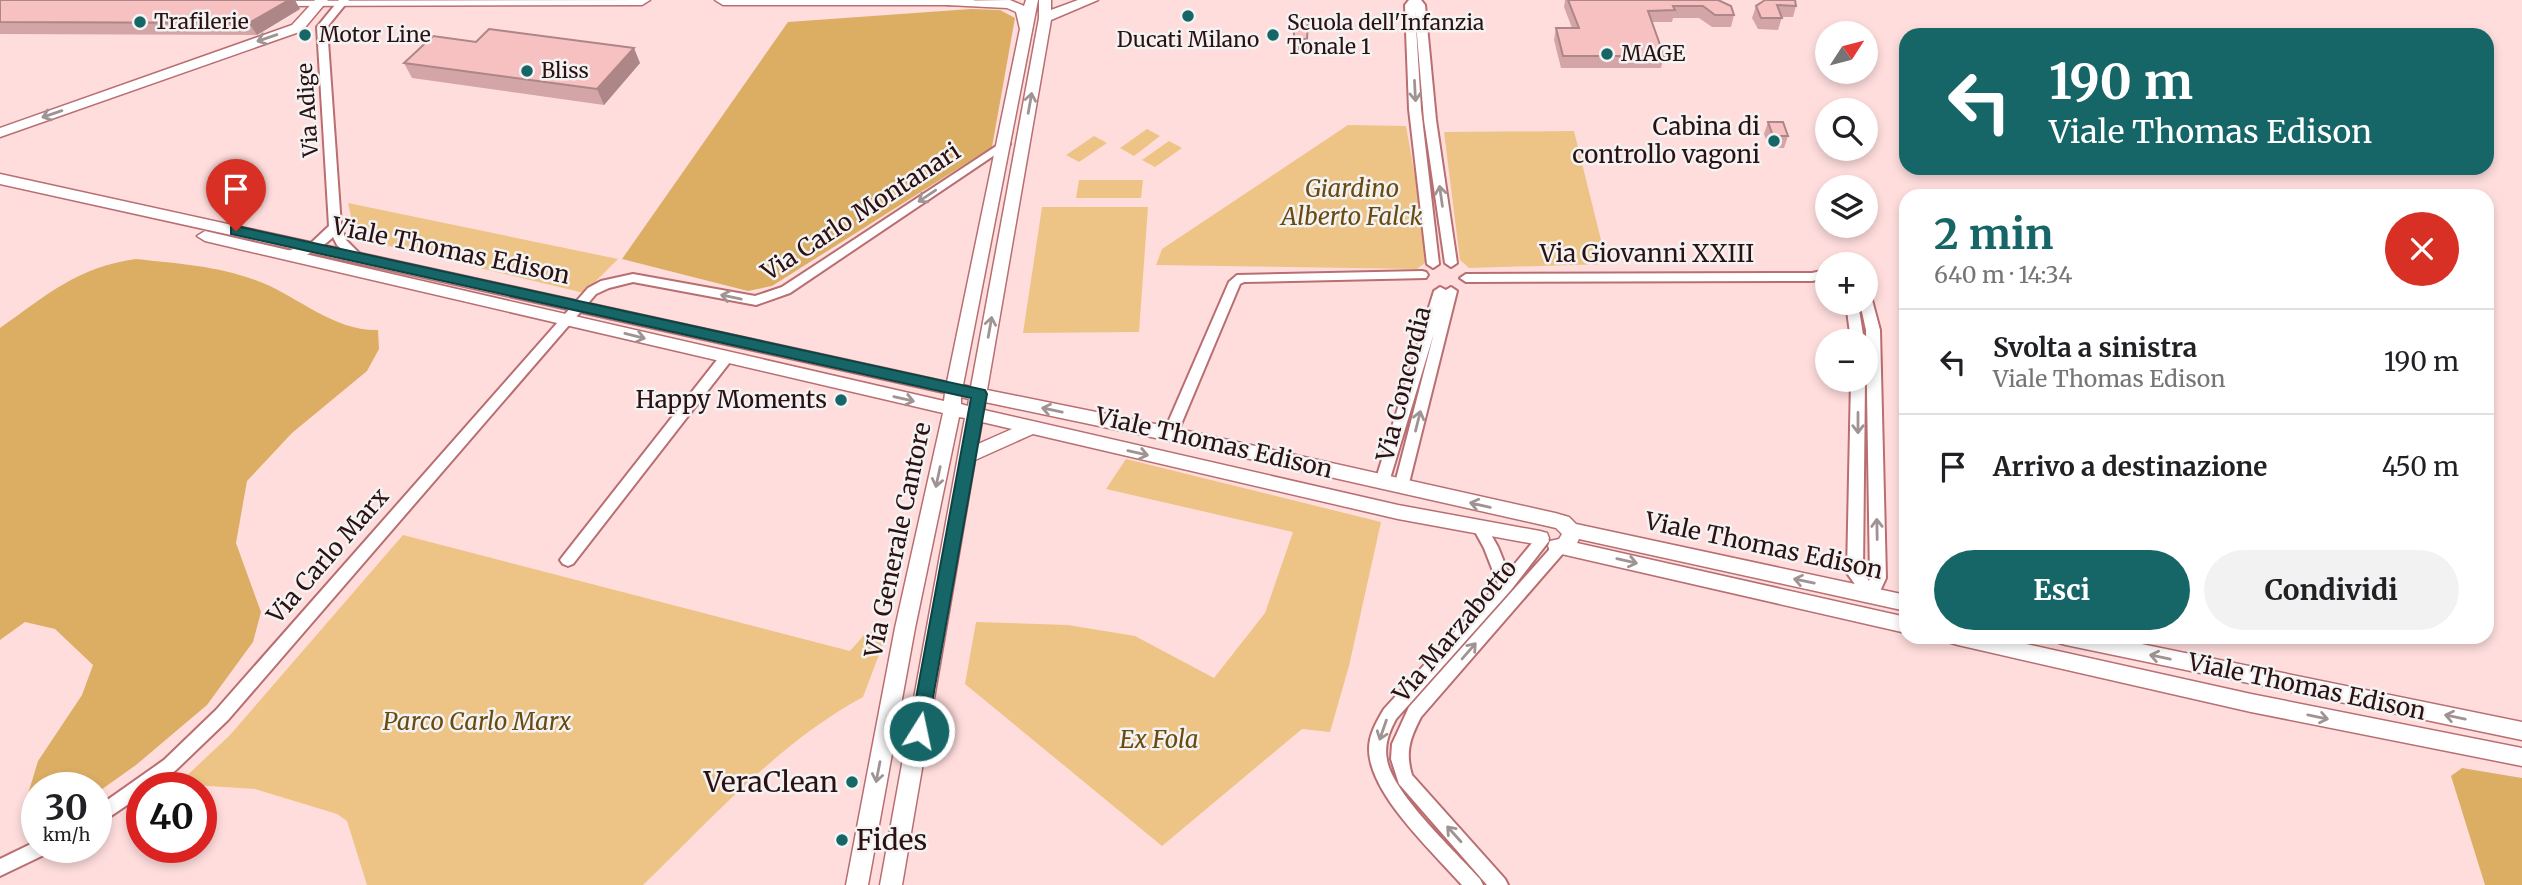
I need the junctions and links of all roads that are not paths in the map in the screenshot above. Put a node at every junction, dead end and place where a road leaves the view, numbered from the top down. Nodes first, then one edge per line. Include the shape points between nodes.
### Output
1 (322, 0) edge
2 (344, 0) edge
3 (642, 0) edge
4 (723, 0) edge
5 (817, 0) edge
6 (941, 0) edge
7 (967, 0) edge
8 (1032, 0) edge
9 (1045, 0) edge
10 (1092, 0) edge
11 (256, 1) edge
12 (1045, 18) junction
13 (322, 27) junction
14 (297, 28) junction
15 (1026, 30) junction
16 (0, 132) edge
17 (1004, 144) junction
18 (0, 179) edge
19 (0, 190) edge
20 (335, 226) junction
21 (314, 248) junction
22 (289, 255) junction
23 (357, 257) junction
24 (1451, 263) junction
25 (1433, 264) junction
26 (1422, 275) junction
27 (1815, 276) edge
28 (1812, 277) junction
29 (1466, 278) junction
30 (1815, 278) edge
31 (1446, 291) junction
32 (574, 312) junction
33 (1870, 315) edge
34 (725, 359) junction
35 (890, 373) junction
36 (954, 388) junction
37 (1858, 392) edge
38 (877, 393) junction
39 (979, 394) junction
40 (952, 410) junction
41 (976, 415) junction
42 (1031, 428) junction
43 (1171, 434) junction
44 (969, 456) junction
45 (1382, 482) junction
46 (1401, 487) junction
47 (1547, 520) junction
48 (1480, 528) junction
49 (1553, 539) junction
50 (568, 560) dead end
51 (1506, 586) junction
52 (1871, 596) junction
53 (1899, 602) edge
54 (1870, 616) junction
55 (1899, 623) edge
56 (1989, 644) edge
57 (2100, 644) edge
58 (2522, 731) edge
59 (2522, 757) edge
60 (112, 807) edge
61 (21, 857) edge
62 (0, 867) edge
63 (857, 885) edge
64 (891, 885) edge
65 (1474, 885) edge
66 (1499, 885) edge

1 - 2 main road
1 - 11 main road
1 - 14 street
2 - 3 main road
2 - 13 street, Via Adige
4 - 5 main road
5 - 6 main road
6 - 7 main road
6 - 15 street via 1010,4 1022,10
8 - 15 street, Via Generale Cantore
9 - 12 street, Via Generale Cantore
10 - 12 street
39 -> 12 street, Via Generale Cantore
13 - 14 street
13 - 20 street, Via Adige
14 -> 16 street
15 - 17 street, Via Generale Cantore
17 -> 32 street, Via Carlo Montanari via 769,298 740,299 633,278 592,291
17 - 36 street, Via Generale Cantore
18 - 21 street, Viale Thomas Edison
19 - 22 street, Viale Thomas Edison
20 - 21 street
20 - 23 street via 341,242
21 - 22 street
21 - 23 street, Viale Thomas Edison
22 - 32 street, Viale Thomas Edison
23 - 32 street, Viale Thomas Edison
24 - 25 street
24 -> 25 street via 1430,121 1420,5 1415,0 1410,5 1415,109
24 - 29 street via 1461,268
25 - 26 street
26 - 31 street via 1430,287
26 - 43 street via 1241,278 1235,282
27 - 28 street, Via Giovanni XXIII
28 - 29 street, Via Giovanni XXIII
28 - 30 street
29 - 31 street via 1464,284
31 - 45 street, Via Concordia
46 -> 31 street, Via Concordia
32 -> 34 street, Viale Thomas Edison
32 - 35 street, Viale Thomas Edison
32 - 60 street, Via Carlo Marx via 208,730 148,783
52 -> 33 street via 1878,578
34 - 38 street, Viale Thomas Edison
34 - 50 street
35 - 36 street, Viale Thomas Edison
35 - 38 street
36 - 39 street, Viale Thomas Edison
36 - 40 street, Via Generale Cantore
37 -> 52 street via 1855,573
38 -> 40 street, Viale Thomas Edison
39 - 41 street, Via Generale Cantore
43 -> 39 street, Viale Thomas Edison
40 - 41 street, Viale Thomas Edison
40 -> 63 street, Via Generale Cantore
41 - 42 street, Viale Thomas Edison
41 - 44 street, Via Generale Cantore
42 - 44 street
42 -> 48 street, Viale Thomas Edison
43 - 45 street, Viale Thomas Edison
44 - 64 street, Via Generale Cantore
45 - 46 street, Viale Thomas Edison
47 -> 46 street, Viale Thomas Edison
47 - 49 street via 1538,528
47 - 49 street, Viale Thomas Edison via 1563,522
48 - 49 street, Viale Thomas Edison
48 - 51 street, Via Marzabotto
49 - 51 street, Via Marzabotto
52 -> 49 street, Viale Thomas Edison
49 -> 54 street, Viale Thomas Edison
66 -> 49 street, Via Marzabotto via 1405,779 1397,757 1415,712
51 -> 65 street, Via Marzabotto via 1390,714 1382,725 1377,752 1386,784
52 - 53 street, Viale Thomas Edison
52 - 54 street
54 - 55 street, Viale Thomas Edison
56 -> 59 street, Viale Thomas Edison
58 -> 57 street, Viale Thomas Edison
61 - 62 street

